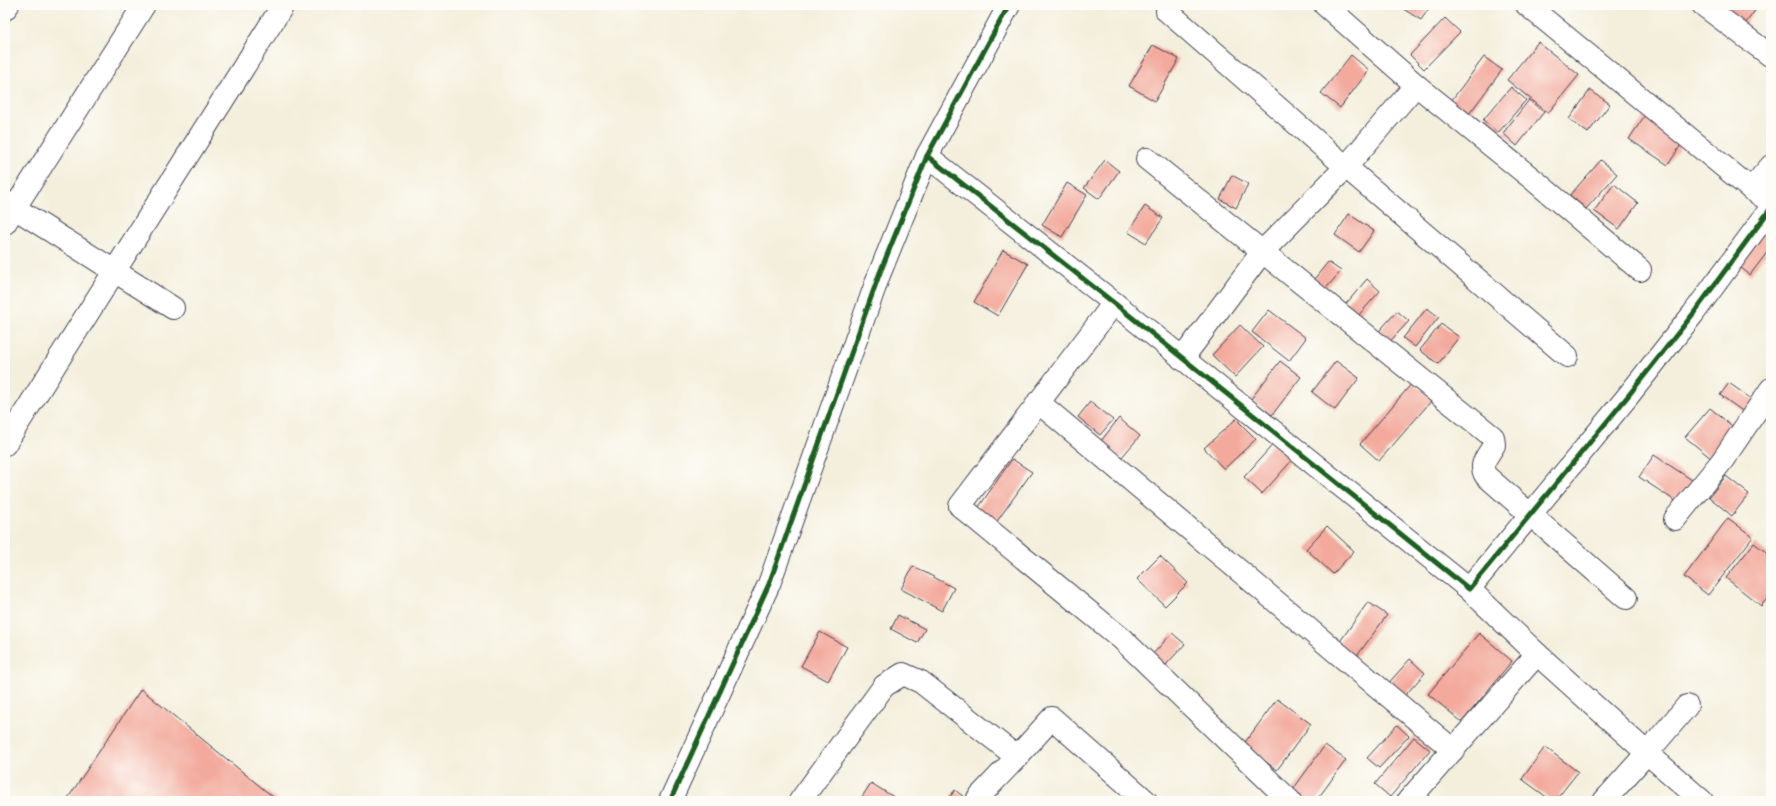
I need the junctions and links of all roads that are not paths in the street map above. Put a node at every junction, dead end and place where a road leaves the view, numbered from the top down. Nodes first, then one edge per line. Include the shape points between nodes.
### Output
1 (8, 5) edge
2 (144, 5) edge
3 (283, 5) edge
4 (1009, 5) edge
5 (1324, 5) edge
6 (1527, 5) edge
7 (1703, 5) edge
8 (5, 9) edge
9 (1167, 11) dead end
10 (1771, 56) edge
11 (1416, 85) junction
12 (927, 156) junction
13 (1147, 159) dead end
14 (1771, 166) edge
15 (1346, 167) junction
16 (1751, 189) junction
17 (1771, 202) edge
18 (1771, 208) edge
19 (8, 211) edge
20 (1262, 252) junction
21 (1640, 270) dead end
22 (115, 271) junction
23 (1114, 303) junction
24 (173, 308) dead end
25 (1567, 356) dead end
26 (1182, 359) junction
27 (1771, 389) edge
28 (1038, 402) junction
29 (5, 444) edge
30 (1530, 515) junction
31 (1674, 519) dead end
32 (1469, 589) junction
33 (1626, 598) dead end
34 (1537, 654) junction
35 (1687, 706) dead end
36 (1453, 750) junction
37 (1647, 752) junction
38 (1017, 757) junction
39 (670, 801) edge
40 (800, 801) edge
41 (981, 801) edge
42 (1146, 801) edge
43 (1290, 801) edge
44 (1408, 801) edge
45 (1604, 801) edge
46 (1702, 801) edge

1 - 8 street
2 - 19 street
3 - 22 street
4 - 12 street
5 - 11 street
6 - 16 street
7 - 10 street
9 - 15 street
11 - 15 street
11 - 21 street
12 - 23 street
12 - 39 street via 879,275 769,584
13 - 20 street
14 - 16 street
15 - 20 street
15 - 25 street
16 - 17 street
18 - 30 street via 1693,314
19 - 22 street
20 - 26 street
20 - 30 street via 1492,437 1494,445 1482,464 1482,470
22 - 24 street
22 - 29 street
23 - 26 street
23 - 28 street
26 - 32 street
27 - 31 street via 1722,461
28 - 36 street
28 - 43 street via 960,506 1122,639
30 - 32 street
30 - 33 street
32 - 34 street
34 - 36 street
34 - 37 street
35 - 37 street
36 - 44 street
37 - 45 street
37 - 46 street
38 - 40 street via 921,682 903,674 884,686
38 - 41 street via 978,798
38 - 42 street via 1052,718

